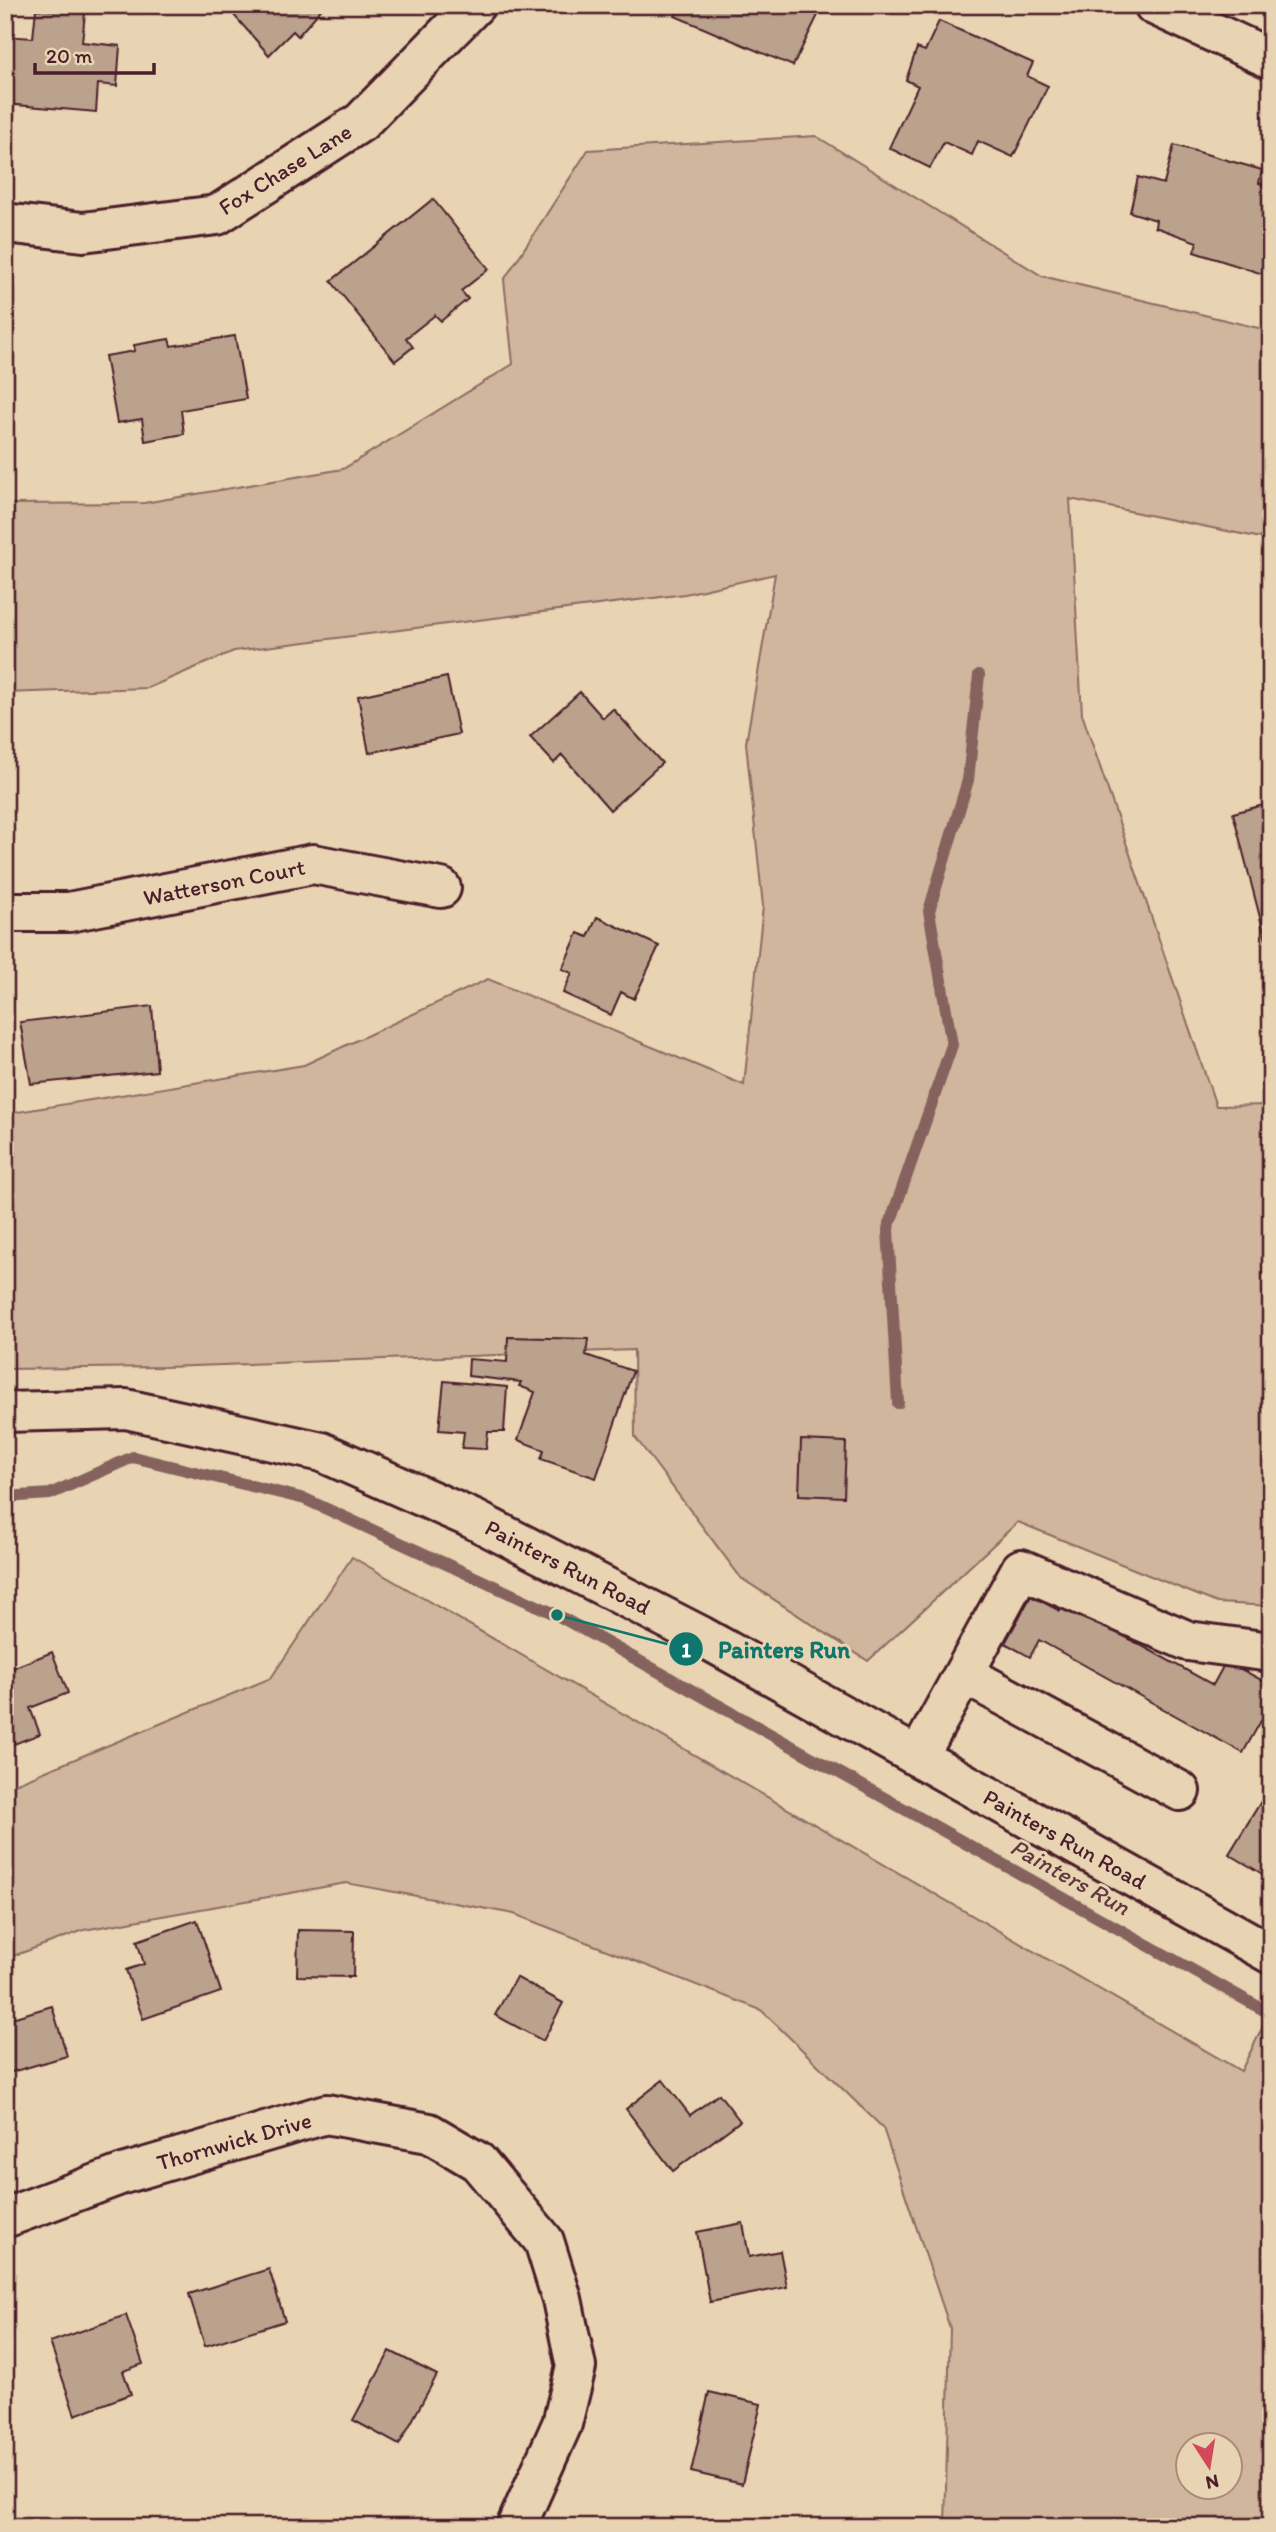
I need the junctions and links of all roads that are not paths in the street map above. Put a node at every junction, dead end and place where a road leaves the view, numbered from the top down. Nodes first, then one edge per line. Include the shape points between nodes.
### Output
1 (475, 5) edge
2 (1154, 5) edge
3 (1271, 59) edge
4 (5, 223) edge
5 (442, 888) dead end
6 (5, 912) edge
7 (5, 1412) edge
8 (1271, 1652) edge
9 (964, 1674) junction
10 (918, 1757) junction
11 (1180, 1791) dead end
12 (1271, 1954) edge
13 (5, 2218) edge
14 (516, 2527) edge

1 - 4 street, Fox Chase Lane via 361,122 217,215 83,232
2 - 3 street
5 - 6 street, Watterson Court via 313,864 69,912
7 - 10 street, Painters Run Road via 126,1409 322,1452 473,1519
8 - 9 street via 1188,1641 1021,1569
9 - 10 street
9 - 11 street
10 - 12 street, Painters Run Road
13 - 14 street, Thornwick Drive via 123,2174 326,2114 429,2133 478,2162 544,2241 576,2367 562,2424

